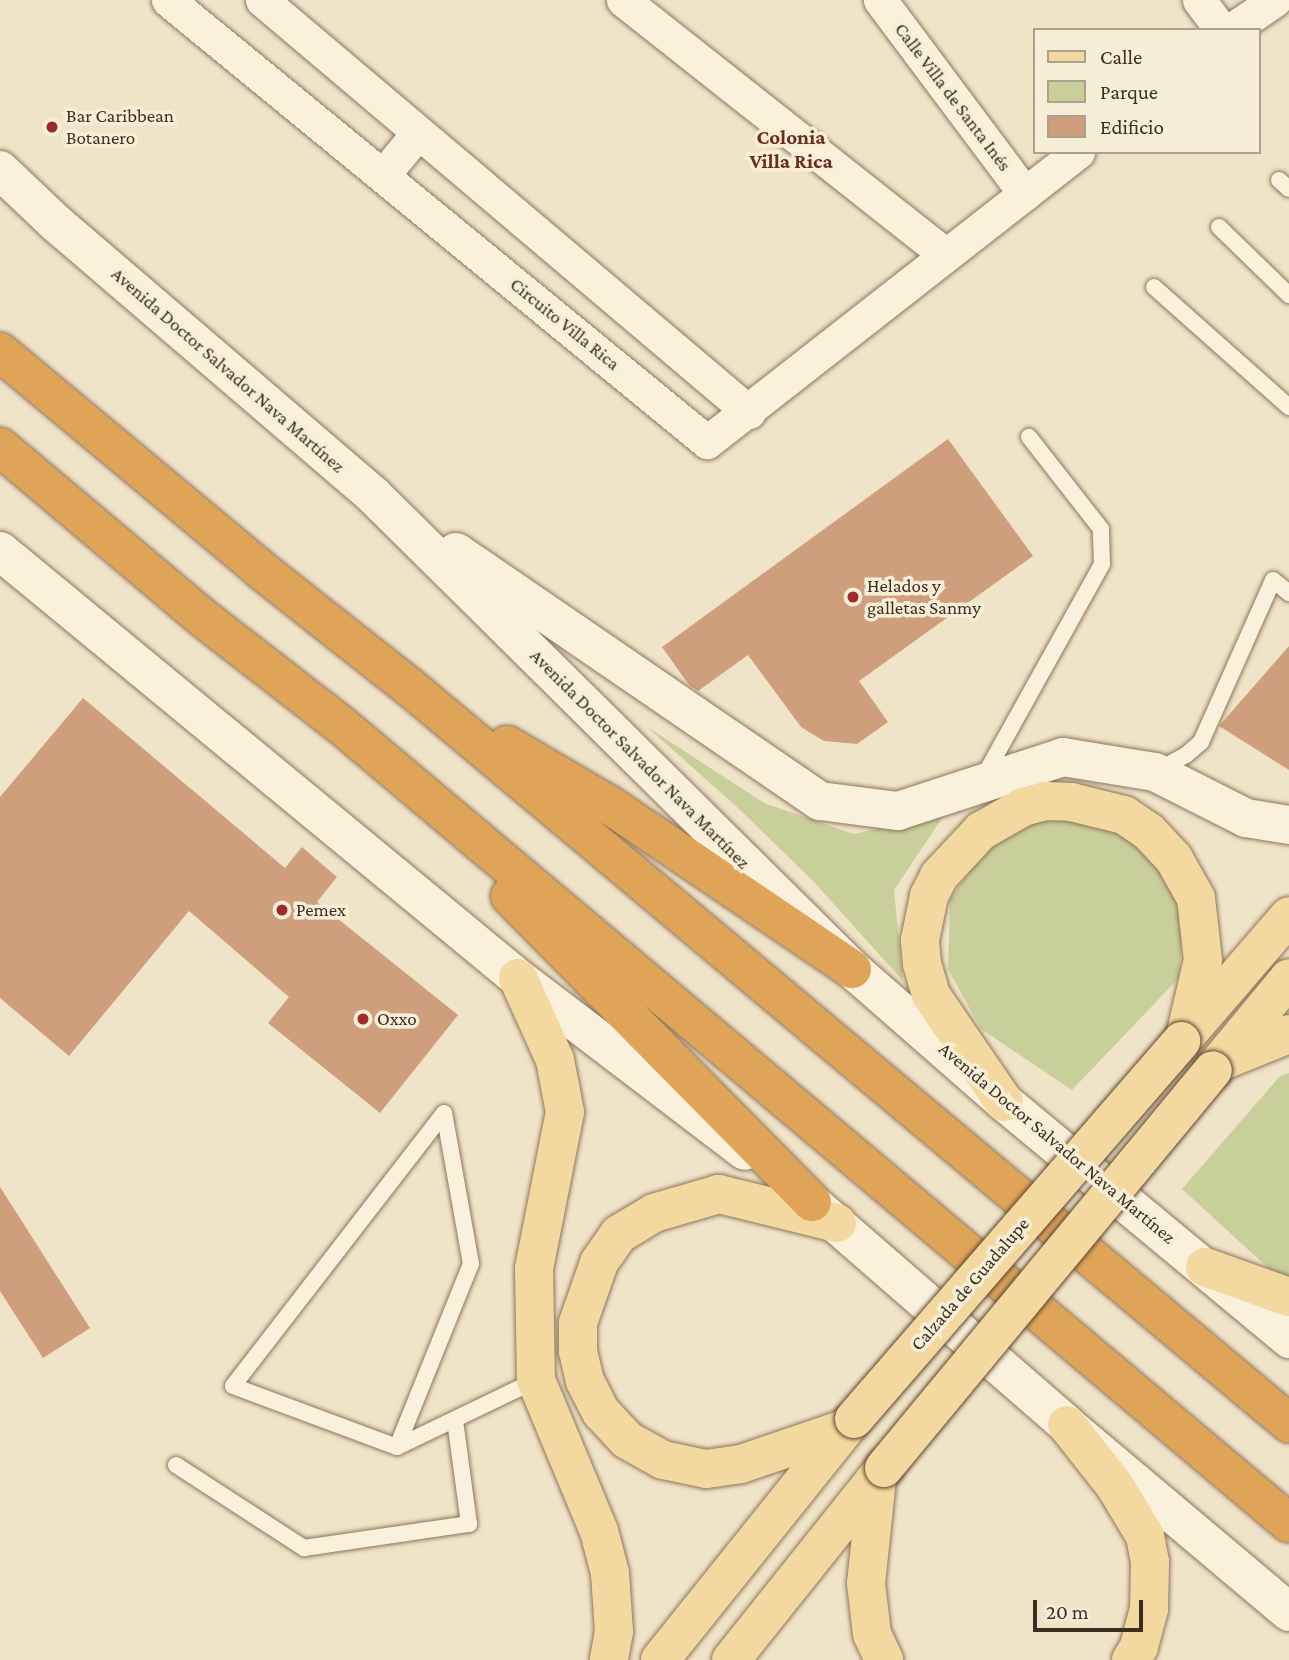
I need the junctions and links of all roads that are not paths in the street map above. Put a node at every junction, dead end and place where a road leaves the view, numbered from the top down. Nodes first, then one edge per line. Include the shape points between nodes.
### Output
1 (168, 0) edge
2 (262, 0) edge
3 (623, 0) edge
4 (880, 0) edge
5 (1199, 0) edge
6 (1275, 0) edge
7 (1220, 28) edge
8 (1234, 28) edge
9 (418, 133) junction
10 (1076, 154) edge
11 (0, 170) edge
12 (383, 175) junction
13 (0, 188) edge
14 (1026, 194) junction
15 (57, 224) junction
16 (1219, 227) dead end
17 (945, 254) junction
18 (1154, 287) dead end
19 (1289, 295) edge
20 (0, 352) edge
21 (1289, 407) edge
22 (749, 412) junction
23 (1029, 437) dead end
24 (0, 447) edge
25 (373, 495) junction
26 (0, 551) edge
27 (1289, 593) edge
28 (412, 689) junction
29 (341, 725) junction
30 (1155, 772) junction
31 (981, 783) junction
32 (1289, 825) edge
33 (1289, 916) edge
34 (852, 969) junction
35 (518, 978) junction
36 (1289, 978) edge
37 (1289, 1034) edge
38 (1183, 1039) junction
39 (1215, 1067) junction
40 (1004, 1102) junction
41 (825, 1213) junction
42 (1205, 1267) junction
43 (1289, 1297) edge
44 (1289, 1339) edge
45 (536, 1380) junction
46 (455, 1420) junction
47 (1289, 1423) edge
48 (849, 1424) junction
49 (1068, 1425) junction
50 (397, 1447) junction
51 (176, 1465) dead end
52 (880, 1474) junction
53 (1289, 1523) edge
54 (1289, 1612) edge
55 (609, 1660) edge
56 (660, 1660) edge
57 (731, 1660) edge
58 (884, 1660) edge
59 (1131, 1660) edge

1 - 12 street, Circuito Villa Rica
2 - 9 street
3 - 17 street
4 - 14 street, Calle Villa de Santa Inés
5 - 7 street
6 - 8 street
9 - 12 street
9 - 22 street
10 - 14 street, Circuito Villa Rica
11 - 15 main road, Avenida Doctor Salvador Nava Martínez
12 - 22 street, Circuito Villa Rica via 707,442
13 - 15 main road
14 - 17 street, Circuito Villa Rica
15 - 25 main road, Avenida Doctor Salvador Nava Martínez
16 - 19 lane
17 - 22 street, Circuito Villa Rica
18 - 21 lane
20 - 28 highway
23 - 31 lane via 1101,529 1101,564
24 - 29 highway via 203,618
25 - 31 main road via 820,802 898,811
25 - 34 main road, Avenida Doctor Salvador Nava Martínez
26 - 35 main road
27 - 30 lane via 1273,580 1201,743
28 - 34 highway via 611,806
28 - 47 highway
29 - 41 highway
29 - 53 highway
30 - 31 main road via 1063,757
30 - 32 main road via 1246,818
33 - 38 main road, Calzada de Guadalupe
34 - 40 main road, Avenida Doctor Salvador Nava Martínez
35 - 41 main road
35 - 45 main road via 555,1060 565,1112 534,1268
36 - 39 main road
37 - 39 main road
38 - 40 main road via 1203,960 1196,898 1174,859 1149,832 1124,815 1071,802 1023,807 981,831 939,876 929,897 920,940 931,995
38 - 48 main road, Calzada de Guadalupe, bridge
39 - 52 main road, bridge
40 - 42 main road, Avenida Doctor Salvador Nava Martínez
41 - 48 main road via 719,1194 654,1213 619,1234 599,1263 578,1323 578,1351 585,1381 601,1412 627,1440 663,1460 706,1469 741,1464
41 - 49 main road
42 - 43 main road
42 - 44 main road, Avenida Doctor Salvador Nava Martínez
45 - 46 lane
45 - 55 main road via 599,1531 610,1573 614,1631
46 - 50 lane
46 - 51 lane via 469,1524 304,1548
48 - 56 main road, Calzada de Guadalupe
49 - 54 main road
49 - 59 main road via 1115,1486 1145,1536 1150,1562 1149,1609
50 - 50 lane via 233,1386 444,1113 471,1264
52 - 57 main road
52 - 58 main road via 866,1583 872,1634

